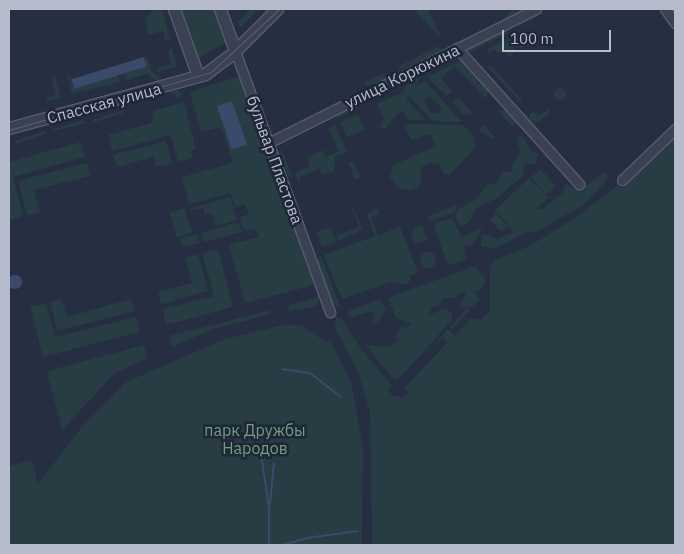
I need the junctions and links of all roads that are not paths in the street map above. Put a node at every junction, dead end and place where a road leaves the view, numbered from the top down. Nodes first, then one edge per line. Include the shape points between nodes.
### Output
1 (174, 9) edge
2 (220, 9) edge
3 (277, 9) edge
4 (536, 9) edge
5 (665, 9) edge
6 (675, 22) edge
7 (458, 48) junction
8 (235, 50) junction
9 (198, 76) junction
10 (9, 128) edge
11 (675, 128) edge
12 (268, 143) junction
13 (622, 180) dead end
14 (579, 184) dead end
15 (330, 312) dead end

1 - 9 street
2 - 8 street, бульвар Пластова
3 - 8 street, Спасская улица
4 - 7 street, улица Корюкина
5 - 6 street
7 - 12 street, улица Корюкина
7 - 14 street
8 - 9 street, Спасская улица
8 - 12 street, бульвар Пластова
9 - 10 street, Спасская улица
11 - 13 street
12 - 15 street, бульвар Пластова

